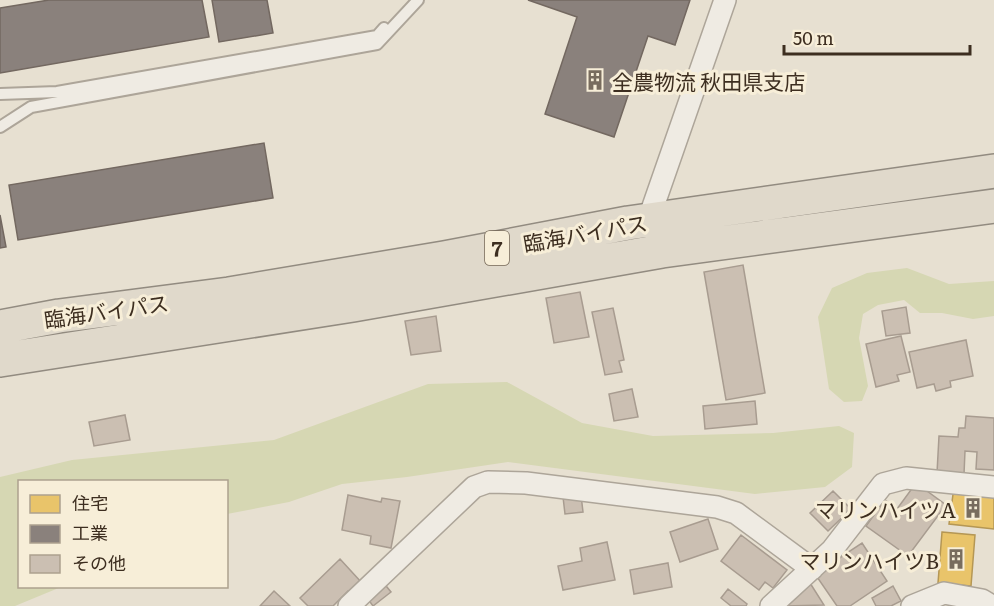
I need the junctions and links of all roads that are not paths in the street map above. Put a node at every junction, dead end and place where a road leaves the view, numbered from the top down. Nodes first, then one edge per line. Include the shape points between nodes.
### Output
1 (409, 0) edge
2 (418, 0) edge
3 (726, 0) edge
4 (0, 94) edge
5 (0, 128) edge
6 (994, 171) edge
7 (994, 207) edge
8 (648, 220) junction
9 (0, 327) edge
10 (0, 360) edge
11 (994, 487) edge
12 (812, 569) junction
13 (349, 606) edge
14 (771, 606) edge
15 (912, 606) edge
16 (992, 606) edge

1 - 4 lane via 377,36 57,92
2 - 5 lane via 377,44 31,107
3 - 8 street
6 - 8 highway, 臨海バイパス / 7
7 - 10 highway, 臨海バイパス / 7 via 662,251 353,305
8 - 9 highway, 臨海バイパス / 7 via 240,292
11 - 12 street via 906,478 883,484 832,550
12 - 13 street via 736,513 717,507 526,483 489,482 474,487
12 - 14 street
15 - 16 street via 944,593 982,600

